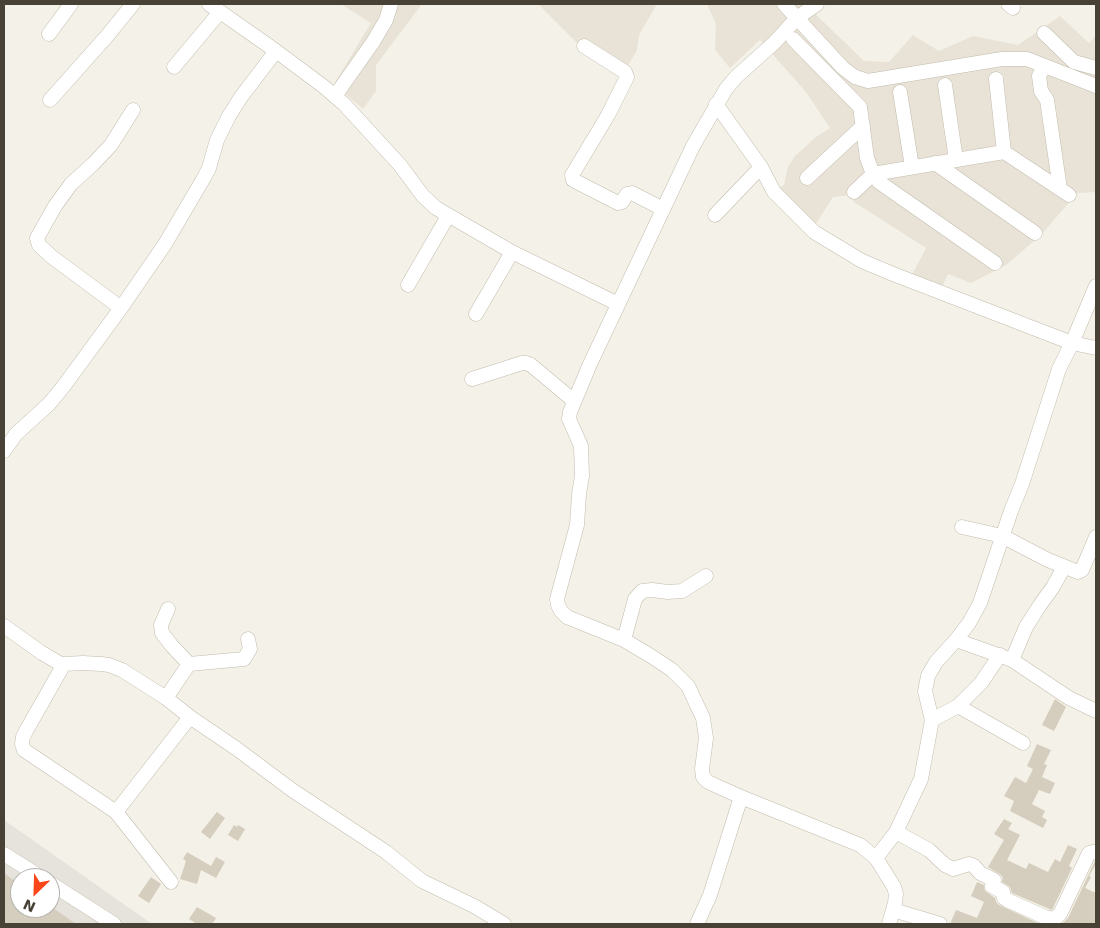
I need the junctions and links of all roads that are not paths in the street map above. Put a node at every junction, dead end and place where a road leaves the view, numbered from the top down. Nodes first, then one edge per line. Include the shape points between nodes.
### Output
1 (71, 4) edge
2 (132, 4) edge
3 (391, 4) edge
4 (784, 4) edge
5 (817, 4) edge
6 (215, 8) edge
7 (798, 18) junction
8 (1044, 33) dead end
9 (49, 34) dead end
10 (793, 39) dead end
11 (584, 46) dead end
12 (276, 51) junction
13 (174, 67) dead end
14 (1049, 68) junction
15 (1096, 68) edge
16 (996, 79) dead end
17 (945, 84) dead end
18 (1096, 86) edge
19 (900, 92) dead end
20 (335, 96) junction
21 (50, 100) dead end
22 (716, 104) junction
23 (133, 110) dead end
24 (863, 126) junction
25 (1004, 152) junction
26 (956, 160) junction
27 (935, 163) junction
28 (761, 167) junction
29 (912, 167) junction
30 (873, 174) junction
31 (807, 178) dead end
32 (854, 192) dead end
33 (663, 209) junction
34 (715, 215) dead end
35 (448, 216) junction
36 (1035, 233) dead end
37 (512, 252) junction
38 (995, 263) dead end
39 (408, 285) dead end
40 (1096, 286) edge
41 (618, 304) junction
42 (121, 308) junction
43 (476, 314) dead end
44 (1072, 343) junction
45 (1096, 348) edge
46 (472, 379) dead end
47 (574, 401) junction
48 (4, 451) edge
49 (962, 527) dead end
50 (1002, 536) junction
51 (1096, 537) edge
52 (1064, 567) junction
53 (706, 576) dead end
54 (168, 609) dead end
55 (4, 626) edge
56 (248, 638) dead end
57 (624, 640) junction
58 (956, 640) junction
59 (1006, 658) junction
60 (64, 664) junction
61 (189, 664) junction
62 (166, 698) junction
63 (958, 706) junction
64 (1096, 711) edge
65 (190, 717) junction
66 (932, 720) junction
67 (1023, 743) dead end
68 (741, 797) junction
69 (116, 812) junction
70 (896, 832) junction
71 (1096, 852) edge
72 (4, 854) edge
73 (876, 858) junction
74 (26, 868) edge
75 (171, 882) dead end
76 (60, 889) edge
77 (893, 910) junction
78 (114, 924) edge
79 (504, 924) edge
80 (697, 924) edge
81 (889, 924) edge
82 (940, 924) edge

1 - 9 street
2 - 21 street
3 - 20 street via 373,42
4 - 7 street
5 - 7 street
6 - 12 street
6 - 13 street
7 - 14 street via 843,68 868,81 1002,58 1027,59
7 - 22 street via 736,77
8 - 15 street via 1074,62
10 - 24 street via 860,107
11 - 33 street via 625,72 627,77 572,175 573,180 618,203 632,193
12 - 20 street
12 - 42 street via 229,116 205,176 165,244
14 - 18 street
14 - 25 street via 1039,76 1041,91 1047,100 1064,192
16 - 25 street
17 - 26 street
19 - 29 street
20 - 35 street via 400,165 424,196
22 - 28 street
22 - 33 street
23 - 42 street via 111,145 65,191 37,238 39,246 52,258
24 - 30 street
24 - 31 street
25 - 26 street
26 - 27 street
27 - 29 street
27 - 36 street
28 - 34 street
28 - 44 street via 774,192 814,232 862,261
29 - 30 street
30 - 32 street
30 - 38 street via 879,182
33 - 41 street
35 - 37 street
35 - 39 street
37 - 41 street
37 - 43 street
40 - 44 street
41 - 47 street
42 - 48 street via 63,387 16,434
44 - 45 street
44 - 50 street via 1059,369
46 - 47 street via 526,363
47 - 57 street via 569,419 581,446 582,476 577,525 558,605 567,617
49 - 50 street
50 - 52 street
50 - 58 street via 980,603
51 - 52 street via 1082,570 1078,572
52 - 59 street
53 - 57 street via 682,591 642,591 635,600
54 - 61 street via 161,625 162,633
55 - 60 street
56 - 61 street via 250,650 244,659
57 - 68 street via 672,670 688,686 703,718 706,738 703,777
58 - 59 street
58 - 66 street via 928,676 925,691
59 - 63 street
59 - 64 street
60 - 62 street via 109,665
60 - 69 street via 23,737 24,750
61 - 62 street
62 - 65 street
63 - 66 street
63 - 67 street
65 - 69 street
65 - 79 street via 386,852 422,881
66 - 70 street via 921,779
68 - 73 street via 860,845
68 - 80 street via 710,895
69 - 75 street
70 - 71 street via 929,850 946,866 974,866 994,880 992,886 1003,892 1007,900 1054,919 1060,914 1089,854
70 - 73 street
72 - 74 street
73 - 77 street via 894,886
76 - 78 street
77 - 81 street
77 - 82 street

